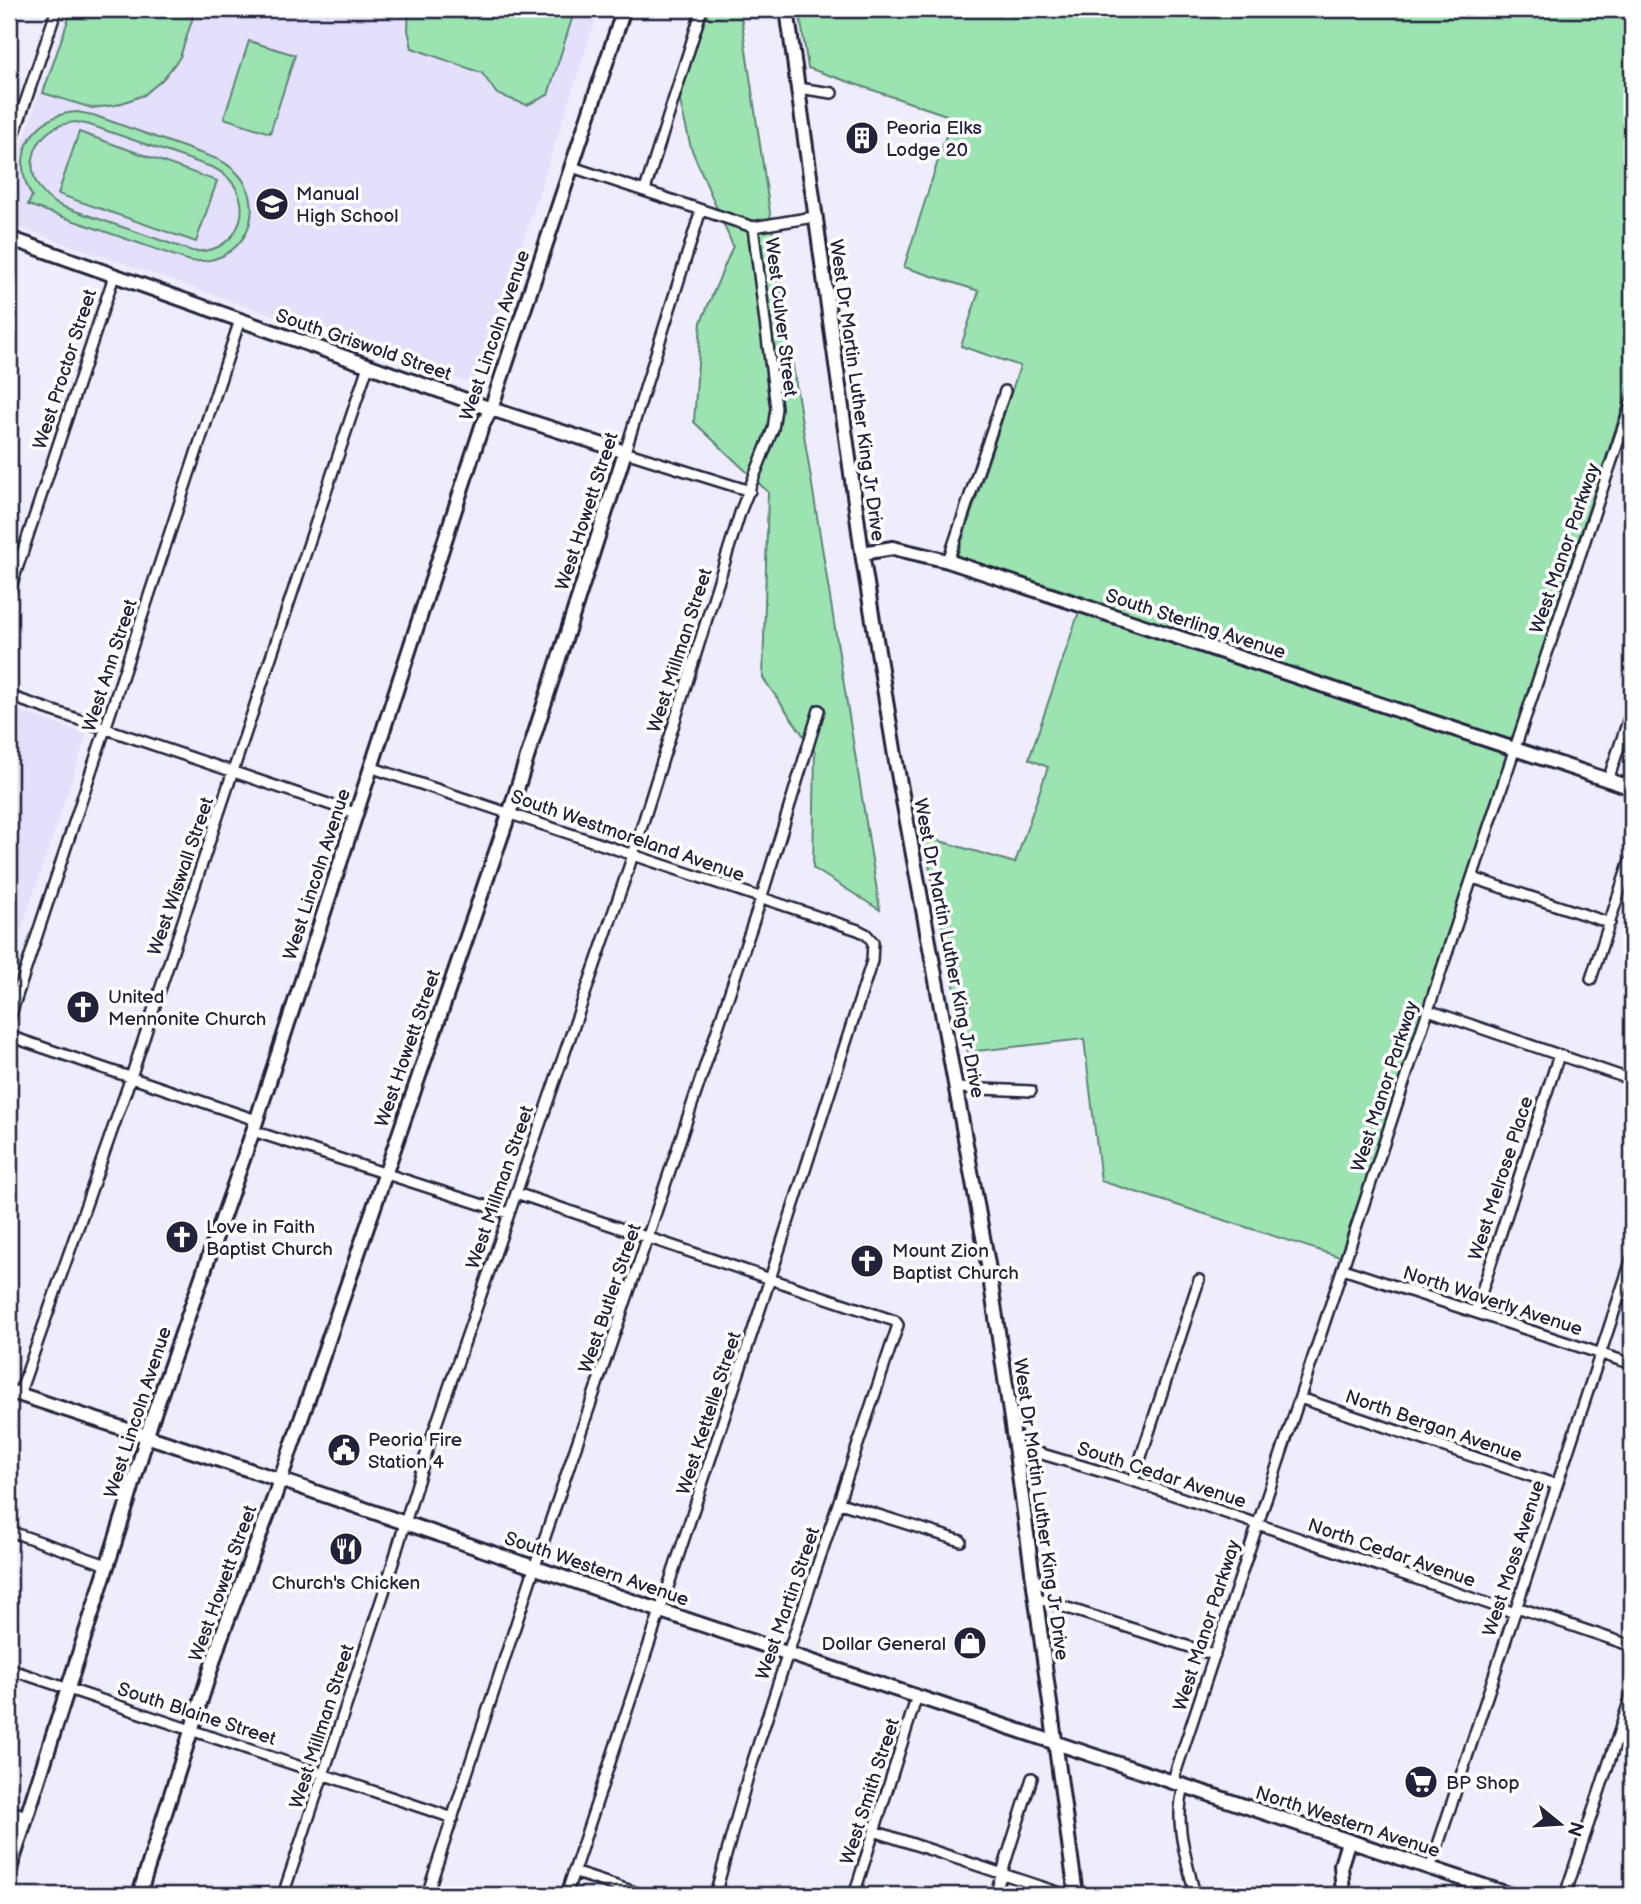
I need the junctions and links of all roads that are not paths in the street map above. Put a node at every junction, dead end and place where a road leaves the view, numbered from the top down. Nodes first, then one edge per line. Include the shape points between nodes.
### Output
1 (57, 9) edge
2 (624, 9) edge
3 (702, 9) edge
4 (787, 9) edge
5 (798, 88) junction
6 (832, 93) dead end
7 (9, 150) edge
8 (572, 167) junction
9 (645, 190) junction
10 (701, 210) junction
11 (814, 217) junction
12 (752, 227) junction
13 (9, 238) edge
14 (114, 275) junction
15 (240, 320) junction
16 (368, 366) junction
17 (1005, 391) dead end
18 (1632, 401) edge
19 (491, 409) junction
20 (625, 452) junction
21 (750, 491) junction
22 (862, 553) junction
23 (948, 561) junction
24 (9, 593) edge
25 (9, 696) edge
26 (1632, 709) edge
27 (819, 710) dead end
28 (106, 729) junction
29 (1515, 748) junction
30 (370, 767) junction
31 (233, 772) junction
32 (1608, 780) junction
33 (1632, 788) edge
34 (355, 813) junction
35 (509, 814) junction
36 (633, 854) junction
37 (1629, 863) dead end
38 (1473, 878) junction
39 (761, 899) junction
40 (1610, 923) junction
41 (872, 940) joint
42 (1591, 979) dead end
43 (1428, 1010) junction
44 (9, 1020) edge
45 (9, 1036) edge
46 (1559, 1055) junction
47 (131, 1077) junction
48 (1632, 1080) edge
49 (957, 1088) junction
50 (1031, 1091) dead end
51 (255, 1125) junction
52 (385, 1173) junction
53 (516, 1193) junction
54 (508, 1213) junction
55 (649, 1236) junction
56 (1632, 1258) edge
57 (1343, 1269) junction
58 (770, 1279) junction
59 (1199, 1280) dead end
60 (1475, 1312) junction
61 (1601, 1354) junction
62 (1632, 1364) edge
63 (14, 1393) edge
64 (1300, 1398) junction
65 (146, 1437) junction
66 (1015, 1446) junction
67 (280, 1480) junction
68 (1133, 1481) junction
69 (1557, 1485) junction
70 (840, 1503) junction
71 (404, 1523) junction
72 (1258, 1524) junction
73 (9, 1531) edge
74 (961, 1541) dead end
75 (107, 1564) junction
76 (534, 1566) junction
77 (1036, 1598) junction
78 (1516, 1610) junction
79 (661, 1611) junction
80 (1632, 1646) edge
81 (788, 1653) junction
82 (1215, 1656) junction
83 (9, 1670) edge
84 (67, 1689) junction
85 (1632, 1693) edge
86 (917, 1696) junction
87 (192, 1729) junction
88 (1055, 1743) junction
89 (323, 1774) junction
90 (1032, 1778) dead end
91 (1178, 1785) junction
92 (9, 1810) edge
93 (26, 1816) junction
94 (453, 1818) junction
95 (874, 1831) junction
96 (1348, 1842) junction
97 (1430, 1869) junction
98 (9, 1872) edge
99 (573, 1872) junction
100 (1003, 1874) junction
101 (139, 1895) edge
102 (283, 1895) edge
103 (427, 1895) edge
104 (566, 1895) edge
105 (644, 1895) edge
106 (715, 1895) edge
107 (854, 1895) edge
108 (995, 1895) edge
109 (1066, 1895) edge
110 (1076, 1895) edge
111 (1195, 1895) edge
112 (1343, 1895) edge
113 (1511, 1895) edge
114 (1565, 1895) edge

1 - 7 street
2 - 8 main road, West Lincoln Avenue
3 - 9 street
4 - 5 main road, West Dr Martin Luther King Jr Drive
5 - 6 street
5 - 11 main road, West Dr Martin Luther King Jr Drive
8 - 9 street
8 - 19 main road, West Lincoln Avenue
9 - 10 street
10 - 12 street
10 - 20 street, West Howett Street
11 - 12 street
11 - 22 main road, West Dr Martin Luther King Jr Drive
12 - 21 street, West Culver Street via 776,408
13 - 14 main road, South Griswold Street
14 - 15 main road, South Griswold Street
14 - 24 street, West Proctor Street
15 - 16 main road, South Griswold Street
15 - 28 street, West Ann Street
16 - 19 main road, South Griswold Street
16 - 31 street, West Wiswall Street
17 - 23 street
18 - 29 street, West Manor Parkway
19 - 20 main road, South Griswold Street
19 - 30 main road, West Lincoln Avenue
20 - 21 street, South Griswold Street
20 - 35 main road, West Howett Street
21 - 36 street, West Millman Street
22 - 23 main road, South Sterling Avenue via 893,548
22 - 49 main road, West Dr Martin Luther King Jr Drive
23 - 29 main road, South Sterling Avenue
25 - 28 street
26 - 32 street
27 - 39 street, West Butler Street
28 - 31 street
28 - 44 street, West Ann Street
29 - 32 main road, South Sterling Avenue
29 - 38 street, West Manor Parkway
30 - 34 main road, West Lincoln Avenue
30 - 35 street, South Westmoreland Avenue
31 - 34 street
31 - 47 street, West Wiswall Street
32 - 33 main road, South Sterling Avenue
34 - 51 main road, West Lincoln Avenue
35 - 36 street, South Westmoreland Avenue
35 - 52 main road, West Howett Street
36 - 39 street, South Westmoreland Avenue
36 - 53 street, West Millman Street
37 - 40 street
38 - 40 street
38 - 43 street, West Manor Parkway
39 - 41 street, South Westmoreland Avenue via 859,930
39 - 55 street, West Butler Street
40 - 42 street
41 - 58 street, West Kettelle Street via 872,961
43 - 46 street
43 - 57 street, West Manor Parkway
45 - 47 street
46 - 48 street
46 - 60 street, West Melrose Place
47 - 51 street
47 - 63 street, West Wiswall Street
49 - 50 street
49 - 66 main road, West Dr Martin Luther King Jr Drive
51 - 52 street
51 - 65 main road, West Lincoln Avenue
52 - 54 street
52 - 67 main road, West Howett Street
53 - 54 street, West Millman Street
53 - 55 street
54 - 71 street, West Millman Street
55 - 58 street
55 - 76 street, West Butler Street
56 - 61 street, West Moss Avenue
57 - 60 street, North Waverly Avenue
57 - 64 street, West Manor Parkway
58 - 70 street, West Martin Street via 898,1325
58 - 79 street, West Kettelle Street
59 - 68 street
60 - 61 street, North Waverly Avenue
61 - 62 street, North Waverly Avenue
61 - 69 street, West Moss Avenue
63 - 65 main road, South Western Avenue
64 - 69 street, North Bergan Avenue
64 - 72 street, West Manor Parkway
65 - 67 main road, South Western Avenue
65 - 75 main road, West Lincoln Avenue
66 - 68 street, South Cedar Avenue
66 - 77 main road, West Dr Martin Luther King Jr Drive
67 - 71 main road, South Western Avenue
67 - 87 main road, West Howett Street
68 - 72 street, South Cedar Avenue
69 - 78 street, West Moss Avenue
70 - 74 street
70 - 81 street, West Martin Street
71 - 76 main road, South Western Avenue
71 - 89 street, West Millman Street
72 - 78 street, North Cedar Avenue
72 - 82 street, West Manor Parkway
73 - 75 street
75 - 84 main road, West Lincoln Avenue
76 - 79 main road, South Western Avenue
76 - 94 street, West Butler Street
77 - 82 street
77 - 88 main road, West Dr Martin Luther King Jr Drive
78 - 80 street, North Cedar Avenue
78 - 97 street, West Moss Avenue
79 - 81 main road, South Western Avenue
79 - 99 street, West Kettelle Street
81 - 86 main road, South Western Avenue
81 - 106 street, West Martin Street
82 - 91 street, West Manor Parkway
83 - 84 street, South Blaine Street
84 - 87 street, South Blaine Street
84 - 93 main road, West Lincoln Avenue
85 - 114 street
86 - 88 main road, South Western Avenue
86 - 95 street, West Smith Street
87 - 89 street, South Blaine Street
87 - 101 main road, West Howett Street
88 - 91 main road, South Western Avenue
88 - 110 main road, West Dr Martin Luther King Jr Drive
89 - 94 street, South Blaine Street
89 - 102 street, West Millman Street
90 - 100 street
91 - 96 main road, North Western Avenue
91 - 111 street, West Manor Parkway
92 - 93 street
93 - 98 main road, West Lincoln Avenue
94 - 103 street, West Butler Street
95 - 100 street
95 - 107 street, West Smith Street
96 - 97 main road, North Western Avenue
96 - 112 main road via 1341,1865
97 - 113 main road, North Western Avenue
99 - 104 street, West Kettelle Street
99 - 105 street
100 - 108 street
100 - 109 street

